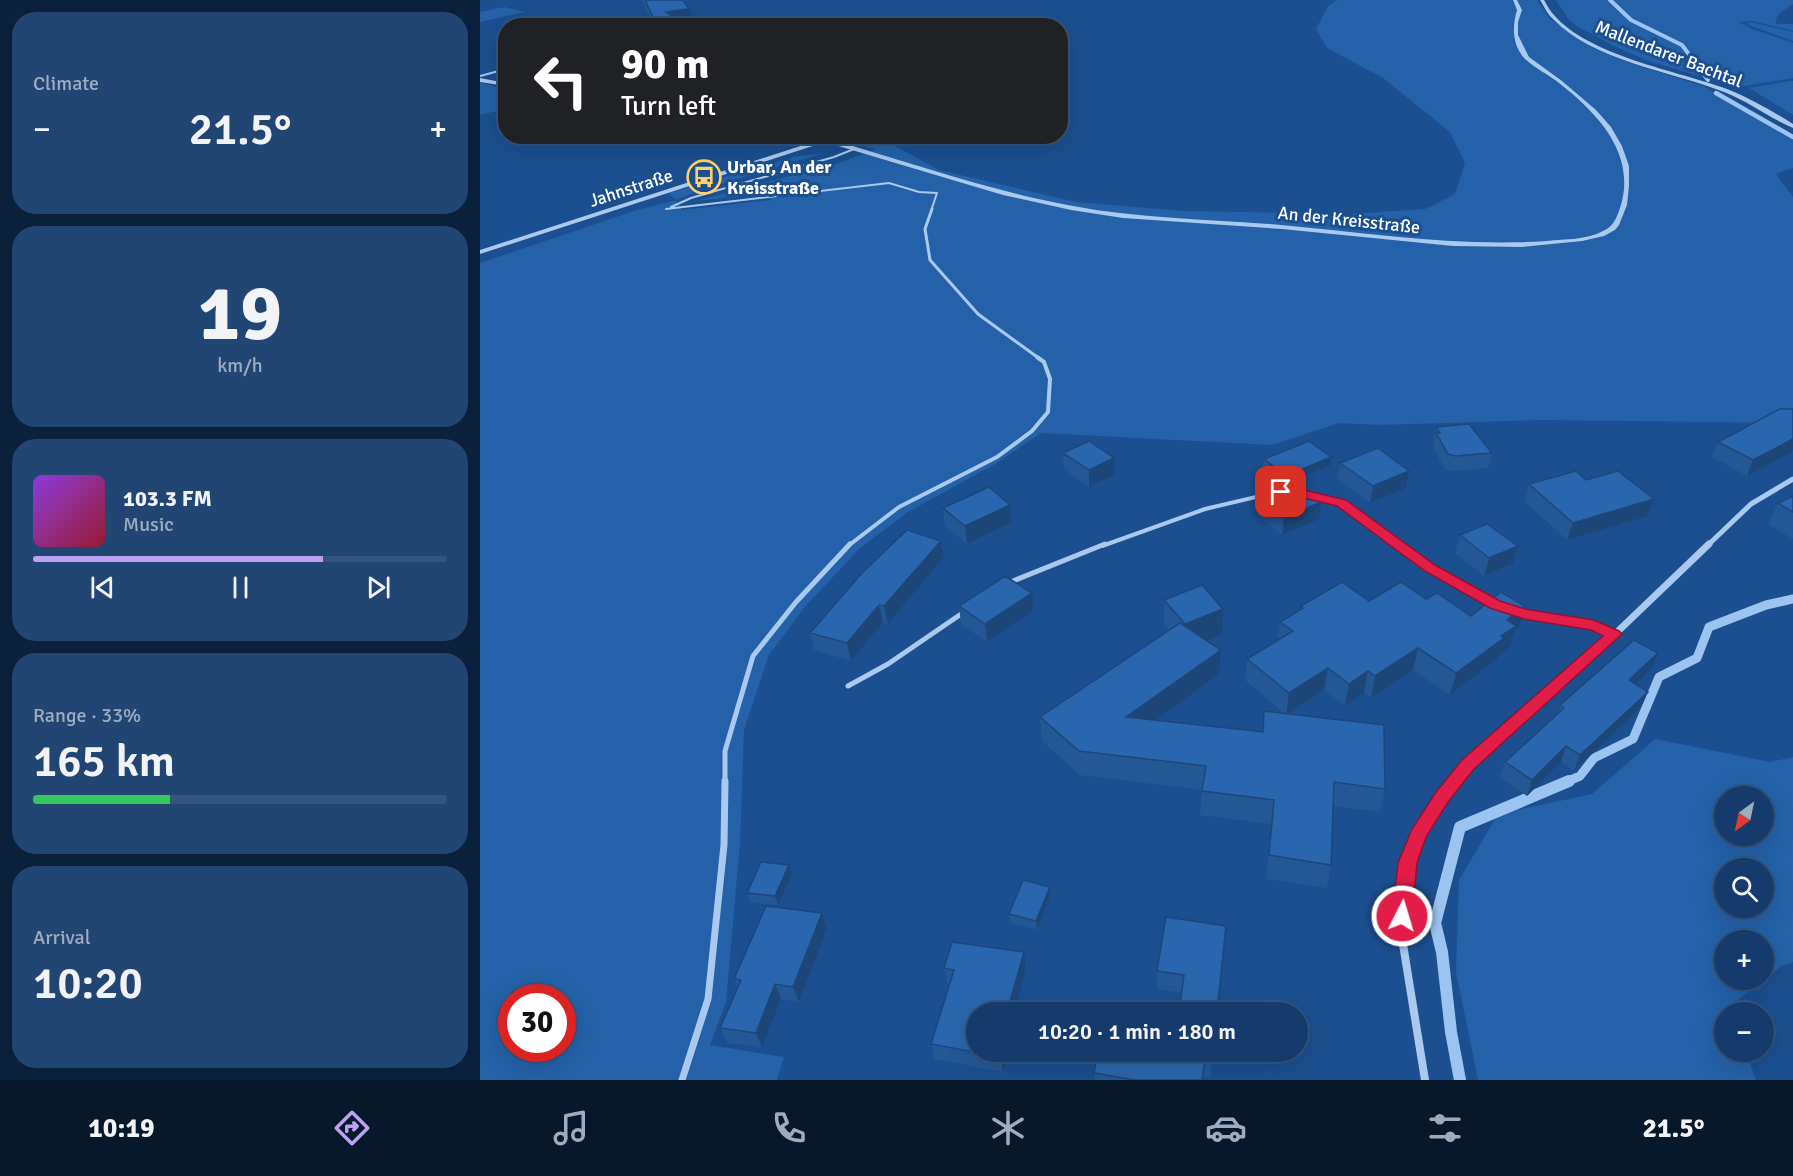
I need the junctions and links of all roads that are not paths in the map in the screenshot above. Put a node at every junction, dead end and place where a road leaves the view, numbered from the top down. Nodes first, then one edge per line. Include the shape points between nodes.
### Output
1 (1515, 0) edge
2 (1542, 0) edge
3 (498, 72) edge
4 (480, 78) edge
5 (498, 83) edge
6 (1793, 126) edge
7 (813, 144) edge
8 (838, 144) edge
9 (854, 149) junction
10 (480, 252) edge
11 (1793, 479) edge
12 (1281, 492) edge
13 (1304, 494) edge
14 (1002, 585) edge
15 (973, 605) edge
16 (1495, 605) edge
17 (1514, 611) edge
18 (1614, 634) junction
19 (848, 686) dead end
20 (682, 1080) edge
21 (1425, 1080) edge

1 - 9 street, An der Kreisstraße via 1520,12 1515,25 1527,58 1575,93 1622,149 1628,174 1619,219 1615,226 1597,235 1541,244 1431,243 1123,215 1027,198
2 - 6 street, Mallendarer Bachtal via 1555,18 1593,43 1645,65 1724,90
3 - 4 lane
4 - 5 street
7 - 10 street, Jahnstraße
8 - 9 street, An der Kreisstraße
9 - 20 lane via 666,209 888,183 937,193 925,229 930,260 978,314 1044,362 1050,379 1048,412 1032,431 997,457 899,507 850,544 753,656 726,751 724,845 708,999
11 - 18 street via 1751,504
12 - 14 lane via 1217,506
13 - 16 lane via 1341,503 1430,568
15 - 19 lane via 888,664
17 - 18 lane via 1594,625
18 - 21 street via 1468,764 1418,834 1407,863 1402,938

